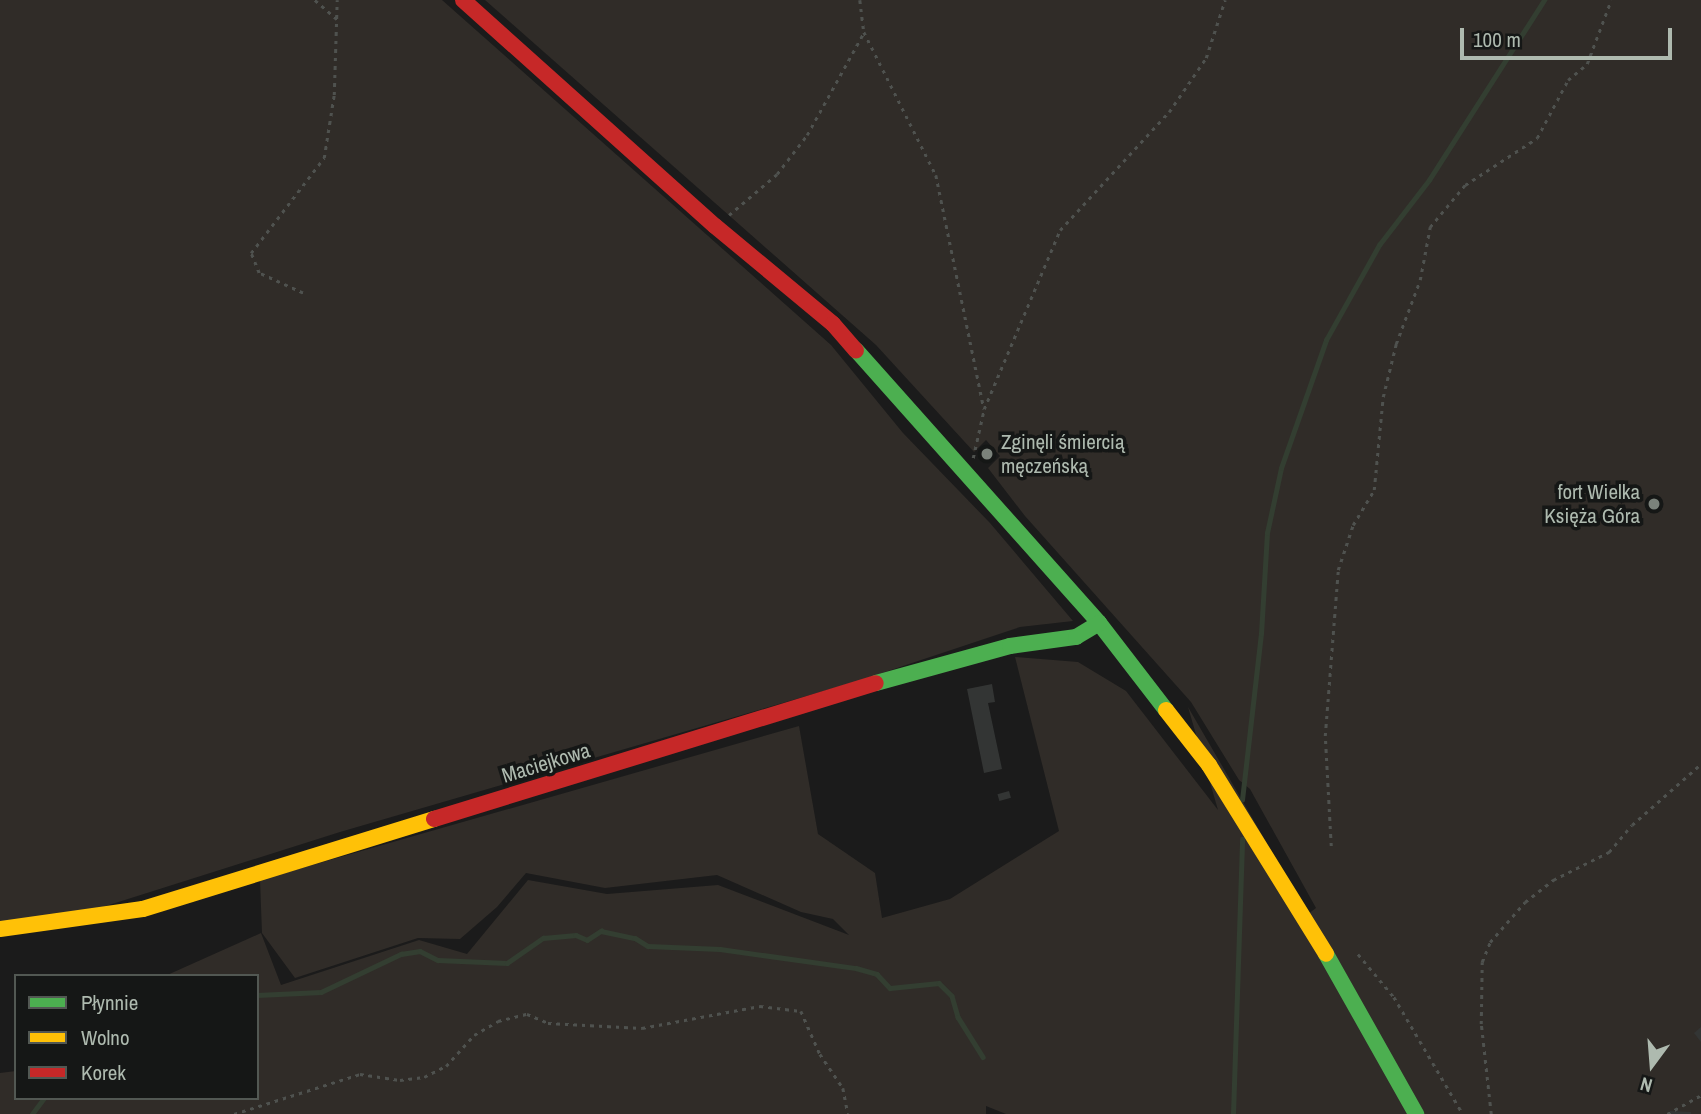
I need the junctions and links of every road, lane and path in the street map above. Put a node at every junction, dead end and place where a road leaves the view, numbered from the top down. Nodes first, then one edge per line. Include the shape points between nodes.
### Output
1 (315, 0) edge
2 (337, 0) edge
3 (463, 0) edge
4 (860, 0) edge
5 (1225, 0) edge
6 (1611, 0) edge
7 (338, 20) junction
8 (864, 32) junction
9 (715, 226) junction
10 (303, 293) dead end
11 (984, 409) junction
12 (969, 474) junction
13 (1099, 622) junction
14 (1701, 764) edge
15 (1331, 846) dead end
16 (0, 929) edge
17 (1358, 954) dead end
18 (1701, 1095) edge
19 (233, 1114) edge
20 (848, 1114) edge
21 (1416, 1114) edge
22 (1463, 1114) edge
23 (1491, 1114) edge
24 (1667, 1114) edge

1 - 7 path
2 - 7 path
3 - 9 street
4 - 8 path
5 - 11 path via 1206,58 1169,112 1060,230
6 - 15 path via 1587,64 1568,80 1537,138 1465,185 1430,227 1420,280 1396,344 1383,397 1374,489 1353,525 1338,570 1325,736
7 - 10 path via 334,95 324,158 251,253 259,273
8 - 9 path via 807,135 778,174
8 - 11 path via 936,175
9 - 12 street via 833,324
11 - 12 path
12 - 13 street
13 - 16 street, Maciejkowa via 1076,637 1010,646 835,694 143,909
13 - 21 street via 1209,765 1304,916
14 - 23 path via 1632,825 1609,852 1553,880 1525,902 1490,942 1482,962 1481,1024
17 - 22 path via 1394,997
18 - 24 path
19 - 20 path via 360,1074 400,1080 424,1077 446,1066 474,1035 498,1021 527,1014 548,1023 642,1028 760,1006 801,1011 820,1054 843,1088

